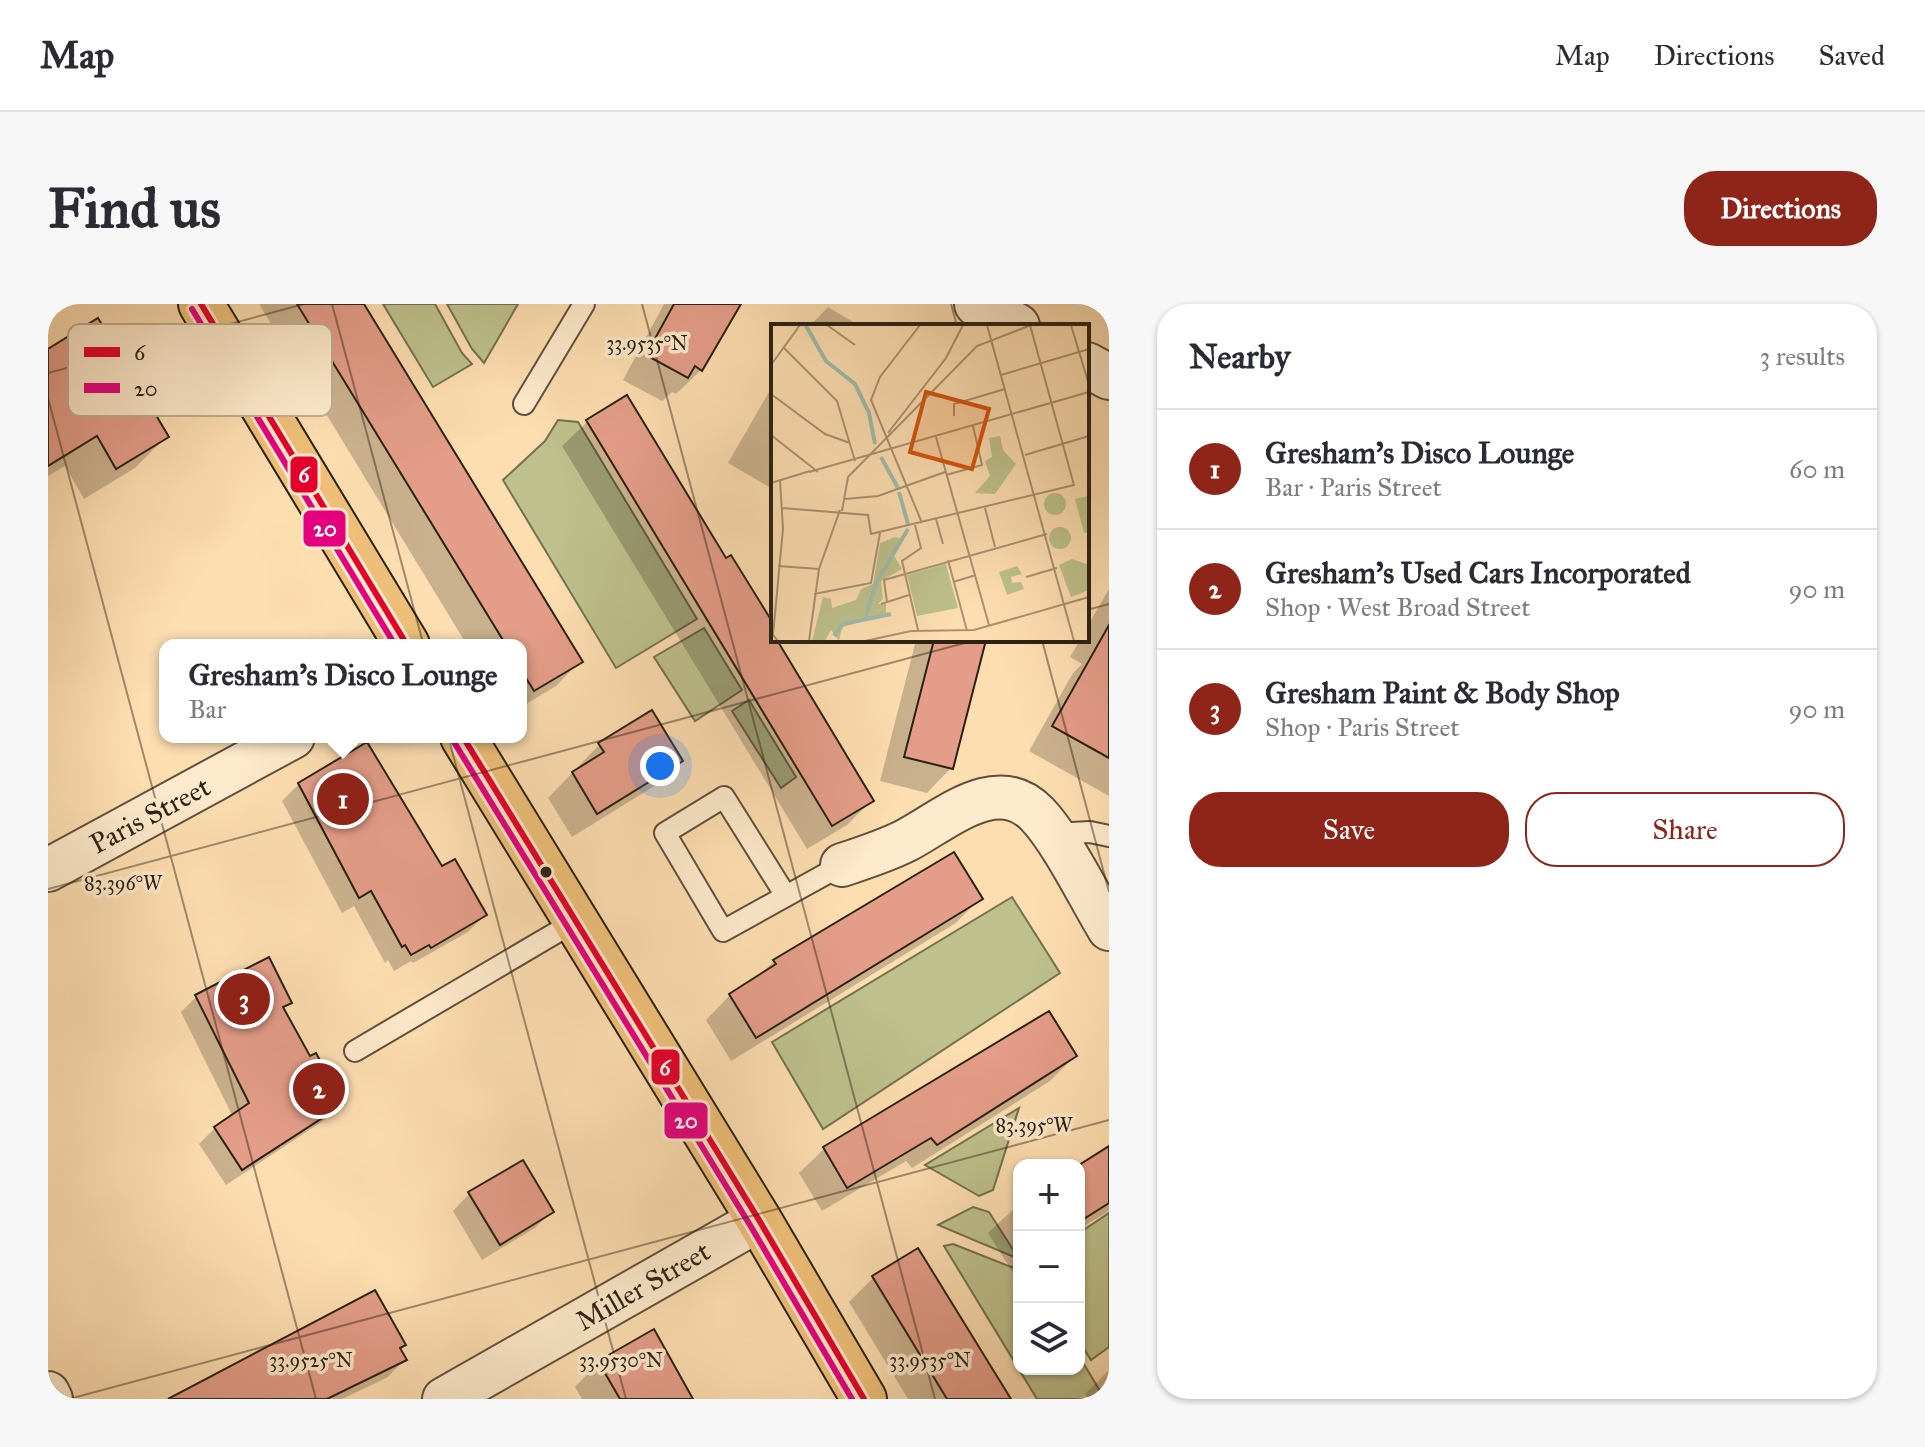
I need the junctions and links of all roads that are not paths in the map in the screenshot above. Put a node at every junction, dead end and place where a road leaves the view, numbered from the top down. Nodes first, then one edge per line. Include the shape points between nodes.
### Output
1 (201, 304) edge
2 (584, 304) edge
3 (977, 304) edge
4 (213, 324) edge
5 (1013, 324) edge
6 (1089, 366) edge
7 (1109, 377) edge
8 (524, 404) dead end
9 (269, 416) edge
10 (403, 639) edge
11 (282, 743) edge
12 (467, 743) edge
13 (1052, 834) junction
14 (1109, 836) edge
15 (842, 865) joint
16 (48, 870) edge
17 (786, 896) junction
18 (576, 921) junction
19 (1109, 929) edge
20 (355, 1051) dead end
21 (759, 1220) junction
22 (48, 1393) edge
23 (51, 1399) edge
24 (444, 1399) edge
25 (864, 1399) edge

1 - 4 main road
2 - 8 lane
3 - 5 street
6 - 7 street
9 - 10 main road
11 - 16 street, Paris Street
12 - 18 main road
13 - 14 lane
13 - 15 street via 1025,804 993,797 976,800 890,848
13 - 19 street
15 - 17 lane
17 - 17 lane via 723,931 665,833 724,797
18 - 20 lane
18 - 21 main road
21 - 24 street, Miller Street
21 - 25 main road
22 - 23 street

